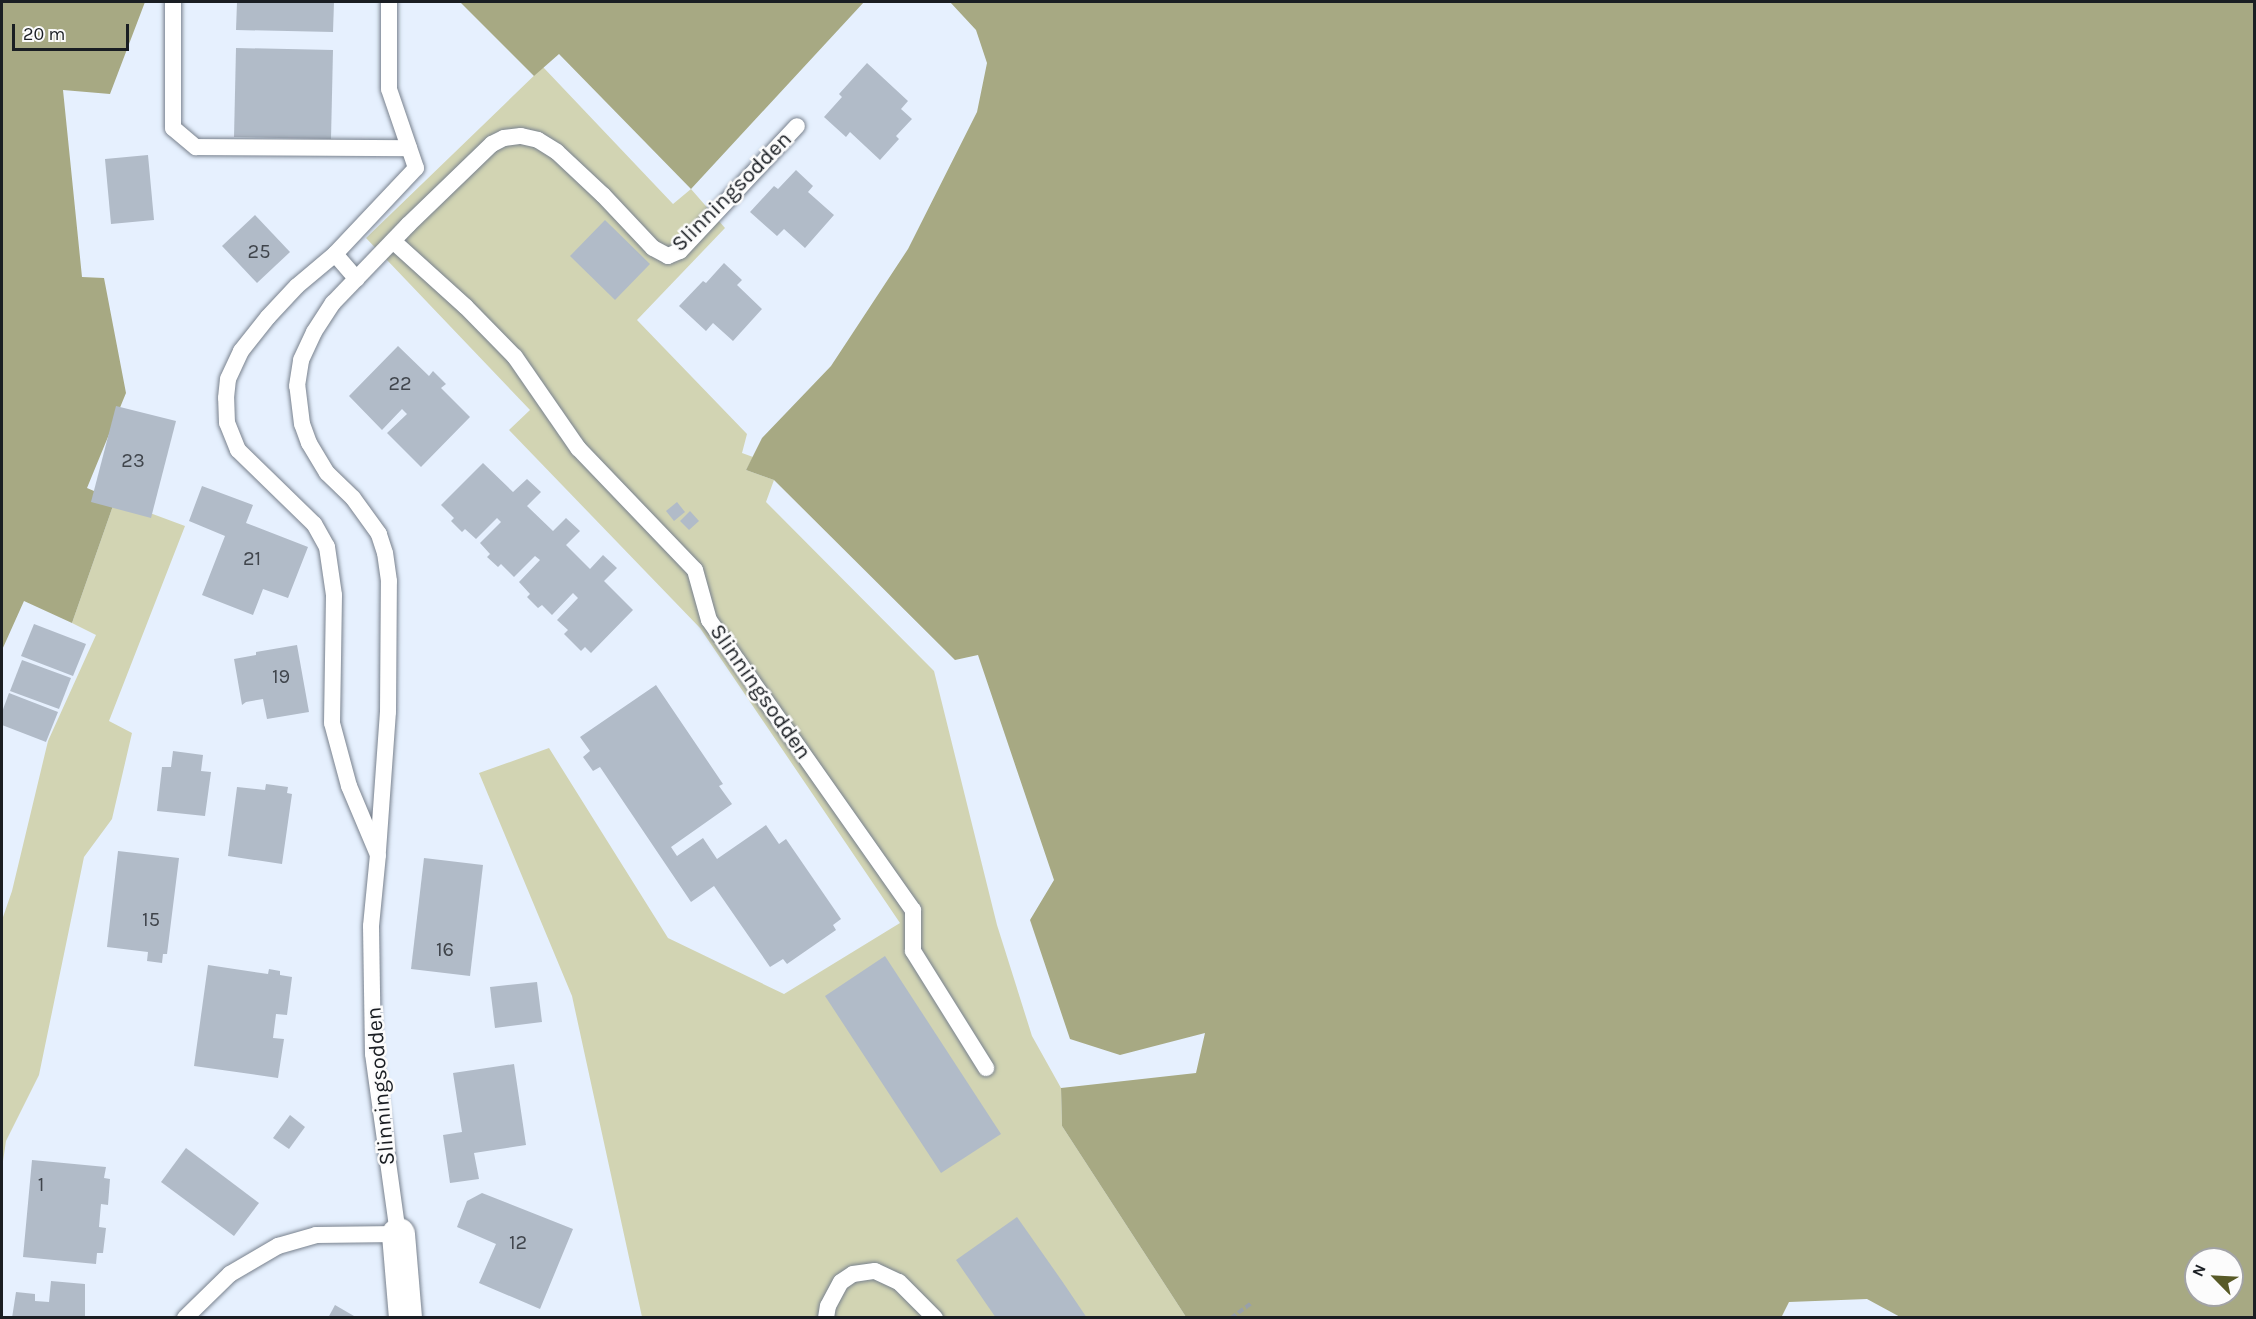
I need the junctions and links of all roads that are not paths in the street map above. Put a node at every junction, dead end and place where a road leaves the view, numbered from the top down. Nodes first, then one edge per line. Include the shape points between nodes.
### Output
1 (173, 2) edge
2 (389, 2) edge
3 (797, 126) dead end
4 (409, 148) junction
5 (393, 240) junction
6 (335, 254) junction
7 (357, 279) junction
8 (378, 855) junction
9 (986, 1068) dead end
10 (398, 1234) junction
11 (185, 1317) edge
12 (405, 1317) edge
13 (826, 1317) edge
14 (935, 1317) edge

1 - 4 lane via 173,128 196,147
2 - 4 lane via 389,89
3 - 5 lane, Slinningsodden via 680,250 668,256 652,249 557,152 538,140 521,136 492,144
4 - 6 lane, Slinningsodden via 416,168
5 - 7 lane, Slinningsodden
5 - 9 lane, Slinningsodden via 515,357 578,448 695,570 710,620 913,910 913,951
6 - 7 lane
6 - 8 lane, Slinningsodden via 297,286 241,351 228,379 227,423 238,450 314,524 327,547 334,595 332,723 349,786
7 - 8 lane, Slinningsodden via 333,303 314,332 301,360 297,386 309,443 327,473 367,515 385,553 390,648
8 - 10 lane, Slinningsodden via 371,926 373,1054
10 - 11 lane via 316,1235 278,1246 230,1274
10 - 12 street, Slinningsodden
13 - 14 lane via 841,1282 853,1274 875,1271 898,1282

